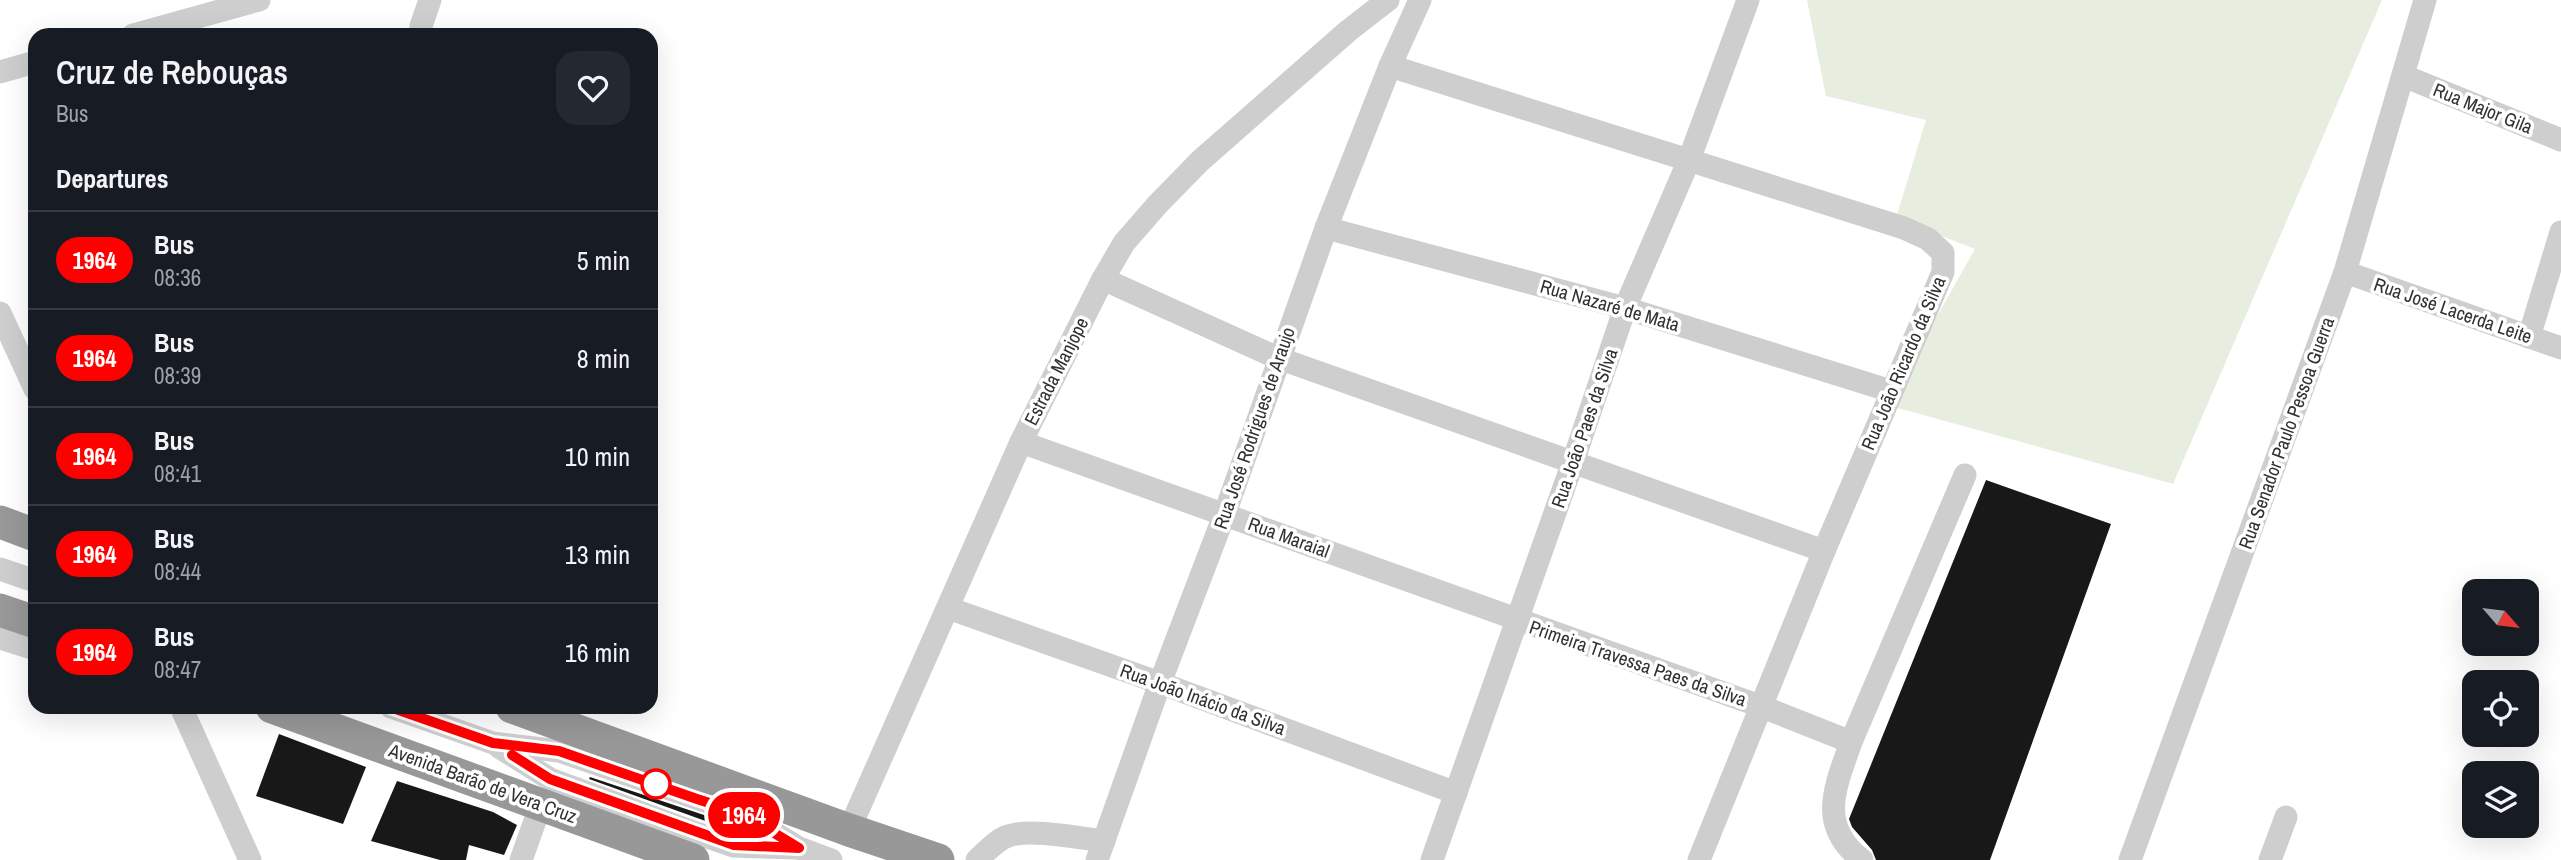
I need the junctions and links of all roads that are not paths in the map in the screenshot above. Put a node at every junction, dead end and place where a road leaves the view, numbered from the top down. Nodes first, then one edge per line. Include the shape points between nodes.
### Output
1 (258, 0) edge
2 (430, 0) edge
3 (1388, 0) edge
4 (1420, 0) edge
5 (1748, 0) edge
6 (2425, 0) edge
7 (158, 28) edge
8 (422, 28) edge
9 (28, 64) edge
10 (1390, 66) junction
11 (0, 72) edge
12 (2404, 76) junction
13 (2561, 140) edge
14 (1689, 160) junction
15 (1326, 228) junction
16 (2561, 232) edge
17 (2345, 272) junction
18 (1103, 279) junction
19 (1625, 308) junction
20 (0, 313) edge
21 (2529, 337) junction
22 (2561, 348) edge
23 (1278, 358) junction
24 (28, 359) edge
25 (1891, 391) junction
26 (1021, 442) junction
27 (1573, 462) junction
28 (1965, 475) dead end
29 (1225, 513) junction
30 (0, 522) edge
31 (28, 532) edge
32 (1824, 551) junction
33 (0, 569) edge
34 (28, 579) edge
35 (948, 608) junction
36 (0, 610) edge
37 (28, 620) edge
38 (1516, 621) junction
39 (0, 638) edge
40 (28, 647) edge
41 (1160, 683) junction
42 (1760, 706) junction
43 (184, 714) edge
44 (291, 714) edge
45 (411, 714) edge
46 (531, 714) edge
47 (1851, 742) junction
48 (493, 743) junction
49 (1457, 793) junction
50 (541, 804) junction
51 (2286, 817) dead end
52 (849, 830) junction
53 (799, 848) junction
54 (1100, 850) edge
55 (250, 860) edge
56 (521, 860) edge
57 (693, 860) edge
58 (831, 860) edge
59 (938, 860) edge
60 (977, 860) edge
61 (1432, 860) edge
62 (1699, 860) edge
63 (1862, 860) edge
64 (2130, 860) edge
65 (2270, 860) edge

1 - 7 street
2 - 8 street
3 - 18 street, Estrada Manjope via 1200,161 1132,233
4 - 10 street, Rua José Rodrigues de Araujo
5 - 14 street, Rua João Paes da Silva
6 - 12 street, Rua Senador Paulo Pessoa Guerra
9 - 11 street
10 - 14 street, Rua João Ricardo da Silva
10 - 15 street, Rua José Rodrigues de Araujo
12 - 13 street, Rua Major Gila
12 - 17 street, Rua Senador Paulo Pessoa Guerra
14 - 19 street, Rua João Paes da Silva
14 - 25 street, Rua João Ricardo da Silva via 1904,228 1940,248 1943,272
15 - 19 street, Rua Nazaré de Mata
15 - 23 street, Rua José Rodrigues de Araujo
16 - 21 street
17 - 21 street, Rua José Lacerda Leite
17 - 64 street, Rua Senador Paulo Pessoa Guerra
18 - 23 street
18 - 26 street, Estrada Manjope
19 - 25 street, Rua Nazaré de Mata
19 - 27 street, Rua João Paes da Silva
20 - 24 street
21 - 22 street, Rua José Lacerda Leite
23 - 27 street
23 - 29 street, Rua José Rodrigues de Araujo
25 - 32 street, Rua João Ricardo da Silva
26 - 29 street, Rua Maraial
26 - 35 street, Estrada Manjope
27 - 32 street
27 - 38 street, Rua João Paes da Silva
28 - 47 street
29 - 38 street, Rua Maraial
29 - 41 street, Rua José Rodrigues de Araujo
30 - 31 highway
32 - 42 street, Rua João Ricardo da Silva
33 - 34 street
35 - 41 street, Rua João Inácio da Silva
35 - 52 street, Estrada Manjope
36 - 37 highway
38 - 42 street, Primeira Travessa Paes da Silva
38 - 49 street, Rua João Paes da Silva
39 - 40 street
41 - 49 street, Rua João Inácio da Silva
41 - 54 street, Rua José Rodrigues de Araujo
42 - 47 street, Primeira Travessa Paes da Silva
42 - 62 street, Rua João Ricardo da Silva
43 - 55 street
44 - 50 highway, Avenida Barão de Vera Cruz
45 - 48 street
46 - 52 highway
47 - 63 street via 1833,810 1836,831
48 - 53 street via 559,751 743,814
48 - 53 street via 550,779 696,833 734,845
49 - 61 street, Rua João Paes da Silva
50 - 56 street
50 - 57 highway, Avenida Barão de Vera Cruz
51 - 65 street
52 - 59 highway
53 - 58 street
54 - 60 street via 1048,834 1010,835

